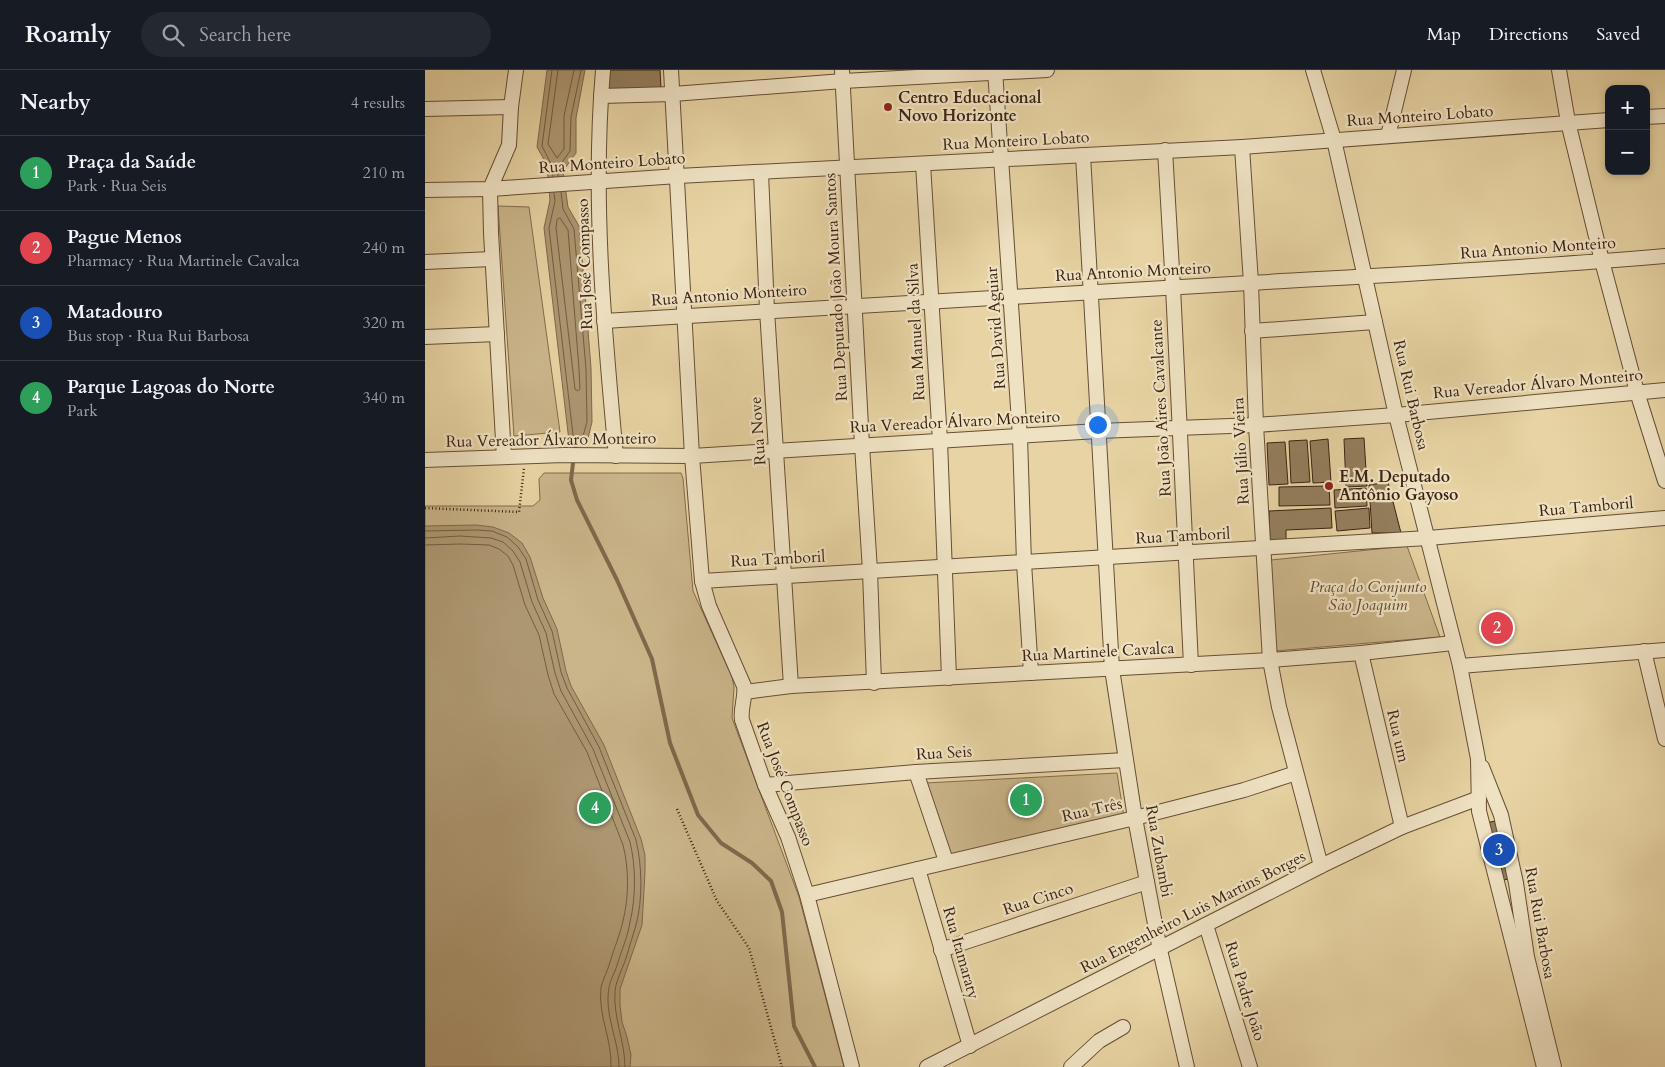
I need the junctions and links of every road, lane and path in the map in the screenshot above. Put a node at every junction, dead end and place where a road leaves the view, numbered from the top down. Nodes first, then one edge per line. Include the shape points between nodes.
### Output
1 (517, 70) edge
2 (603, 70) edge
3 (671, 70) edge
4 (1047, 70) edge
5 (1313, 70) edge
6 (1404, 70) edge
7 (1559, 70) edge
8 (996, 71) edge
9 (842, 76) edge
10 (673, 94) junction
11 (601, 96) junction
12 (511, 107) junction
13 (425, 109) edge
14 (1665, 116) edge
15 (1650, 117) edge
16 (1605, 120) edge
17 (1568, 122) junction
18 (1388, 136) junction
19 (1334, 140) junction
20 (1243, 147) junction
21 (1165, 150) junction
22 (1083, 155) junction
23 (1002, 159) junction
24 (923, 164) junction
25 (848, 167) junction
26 (761, 173) junction
27 (678, 176) junction
28 (599, 182) junction
29 (490, 189) junction
30 (425, 190) edge
31 (1665, 256) edge
32 (492, 259) junction
33 (1602, 261) junction
34 (425, 262) edge
35 (1365, 277) junction
36 (1251, 283) junction
37 (1173, 287) junction
38 (1091, 293) junction
39 (1011, 297) junction
40 (932, 301) junction
41 (855, 304) junction
42 (767, 310) junction
43 (685, 316) junction
44 (604, 321) junction
45 (1375, 322) junction
46 (1252, 331) junction
47 (497, 334) junction
48 (425, 337) edge
49 (1665, 390) edge
50 (1637, 392) junction
51 (1396, 415) junction
52 (1256, 425) junction
53 (1180, 428) junction
54 (1098, 431) junction
55 (1020, 437) junction
56 (940, 441) junction
57 (862, 445) junction
58 (777, 450) junction
59 (525, 456) junction
60 (616, 456) junction
61 (692, 456) junction
62 (504, 457) junction
63 (425, 460) edge
64 (1665, 481) edge
65 (425, 508) edge
66 (1665, 518) edge
67 (1428, 538) junction
68 (1264, 548) junction
69 (1185, 554) junction
70 (1106, 557) junction
71 (1024, 562) junction
72 (945, 567) junction
73 (870, 572) junction
74 (785, 575) junction
75 (702, 581) junction
76 (1453, 642) junction
77 (1665, 650) edge
78 (1644, 651) junction
79 (1361, 653) junction
80 (1270, 660) junction
81 (1191, 665) junction
82 (1460, 666) junction
83 (1112, 669) junction
84 (1031, 673) junction
85 (949, 678) junction
86 (874, 683) junction
87 (791, 686) junction
88 (745, 692) junction
89 (1665, 739) edge
90 (1478, 759) junction
91 (1125, 760) junction
92 (916, 772) junction
93 (1296, 773) junction
94 (765, 785) junction
95 (1479, 798) junction
96 (677, 809) dead end
97 (1135, 818) junction
98 (1402, 827) junction
99 (946, 861) junction
100 (1321, 866) junction
101 (918, 869) junction
102 (1147, 882) junction
103 (807, 895) junction
104 (1206, 925) junction
105 (941, 950) junction
106 (1160, 950) junction
107 (1123, 1027) dead end
108 (970, 1046) junction
109 (948, 1062) edge
110 (782, 1067) edge
111 (852, 1067) edge
112 (927, 1067) edge
113 (1071, 1067) edge
114 (1187, 1067) edge
115 (1250, 1067) edge
116 (1543, 1067) edge
117 (1554, 1067) edge

1 - 12 street
2 - 11 street, Rua José Compasso
3 - 10 street
4 - 8 street
5 - 19 street, Rua Rui Barbosa
6 - 18 street
7 - 17 street
8 - 9 street
8 - 23 street, Rua David Aguiar
9 - 10 street
9 - 25 street, Rua Deputado João Moura Santos
10 - 11 street
10 - 27 street
11 - 28 street, Rua José Compasso
12 - 13 street
12 - 29 street via 509,145
14 - 15 street
16 - 17 street, Rua Monteiro Lobato
17 - 18 street, Rua Monteiro Lobato
17 - 33 street
18 - 19 street, Rua Monteiro Lobato
19 - 20 street, Rua Monteiro Lobato
19 - 35 street, Rua Rui Barbosa
20 - 21 street, Rua Monteiro Lobato
20 - 36 street, Rua Júlio Vieira
21 - 22 street, Rua Monteiro Lobato
21 - 37 street, Rua João Aires Cavalcante
22 - 23 street, Rua Monteiro Lobato
22 - 38 street, Rua Zubambi
23 - 24 street, Rua Monteiro Lobato
23 - 39 street, Rua David Aguiar
24 - 25 street, Rua Monteiro Lobato
24 - 40 street, Rua Manuel da Silva
25 - 26 street, Rua Monteiro Lobato
25 - 41 street, Rua Deputado João Moura Santos
26 - 27 street, Rua Monteiro Lobato
26 - 42 street, Rua Nove
27 - 28 street, Rua Monteiro Lobato
27 - 43 street
28 - 29 street, Rua Monteiro Lobato
28 - 44 street, Rua José Compasso
29 - 30 street, Rua Monteiro Lobato
29 - 32 street
31 - 33 street, Rua Antonio Monteiro
32 - 34 street
32 - 47 street
33 - 35 street, Rua Antonio Monteiro
33 - 50 street
35 - 36 street, Rua Antonio Monteiro
35 - 45 street, Rua Rui Barbosa
36 - 37 street, Rua Antonio Monteiro
36 - 46 street, Rua Júlio Vieira
37 - 38 street, Rua Antonio Monteiro
37 - 53 street, Rua João Aires Cavalcante
38 - 39 street, Rua Antonio Monteiro
38 - 54 street, Rua Zubambi
39 - 40 street, Rua Antonio Monteiro
39 - 55 street, Rua David Aguiar
40 - 41 street, Rua Antonio Monteiro
40 - 56 street, Rua Manuel da Silva
41 - 42 street, Rua Antonio Monteiro
41 - 57 street, Rua Deputado João Moura Santos
42 - 43 street, Rua Antonio Monteiro
42 - 58 street, Rua Nove
43 - 44 street, Rua Antonio Monteiro
43 - 61 street
44 - 60 street, Rua José Compasso
45 - 46 street
45 - 51 street, Rua Rui Barbosa
46 - 52 street, Rua Júlio Vieira
47 - 48 street
47 - 62 street
49 - 50 street, Rua Vereador Álvaro Monteiro
50 - 51 street, Rua Vereador Álvaro Monteiro
50 - 64 street
51 - 52 street, Rua Vereador Álvaro Monteiro
51 - 67 street, Rua Rui Barbosa
52 - 53 street, Rua Vereador Álvaro Monteiro
52 - 68 street, Rua Júlio Vieira
53 - 54 street, Rua Vereador Álvaro Monteiro
53 - 69 street, Rua João Aires Cavalcante
54 - 55 street, Rua Vereador Álvaro Monteiro
54 - 70 street, Rua Zubambi
55 - 56 street, Rua Vereador Álvaro Monteiro
55 - 71 street, Rua David Aguiar
56 - 57 street, Rua Vereador Álvaro Monteiro
56 - 72 street, Rua Manuel da Silva
57 - 58 street, Rua Vereador Álvaro Monteiro
57 - 73 street, Rua Deputado João Moura Santos
58 - 61 street, Rua Vereador Álvaro Monteiro
58 - 74 street, Rua Nove
59 - 60 street, Rua Vereador Álvaro Monteiro
59 - 62 street, Rua Vereador Álvaro Monteiro
59 - 65 path via 519,512
60 - 61 street, Rua Vereador Álvaro Monteiro
61 - 75 street, Rua José Compasso
62 - 63 street, Rua Vereador Álvaro Monteiro
66 - 67 street, Rua Tamboril
67 - 68 street, Rua Tamboril
67 - 76 street, Rua Rui Barbosa
68 - 69 street, Rua Tamboril
68 - 80 street, Rua Júlio Vieira
69 - 70 street, Rua Tamboril
69 - 81 street, Rua João Aires Cavalcante
70 - 71 street, Rua Tamboril
70 - 83 street, Rua Zubambi
71 - 72 street, Rua Tamboril
71 - 84 street, Rua David Aguiar
72 - 73 street, Rua Tamboril
72 - 85 street, Rua Manuel da Silva
73 - 74 street, Rua Tamboril
73 - 86 street, Rua Deputado João Moura Santos
74 - 75 street, Rua Tamboril
74 - 87 street, Rua Nove
75 - 88 street, Rua José Compasso via 709,606
76 - 79 street, Rua Martinele Cavalca
76 - 82 street, Rua Rui Barbosa
77 - 78 street
78 - 82 street
78 - 89 street
79 - 80 street, Rua Martinele Cavalca
79 - 98 street, Rua um
80 - 81 street, Rua Martinele Cavalca
80 - 93 street, Rua Júlio Vieira
81 - 83 street, Rua Martinele Cavalca
82 - 90 street, Rua Rui Barbosa
83 - 84 street, Rua Martinele Cavalca
83 - 91 street, Rua Zubambi
84 - 85 street, Rua Martinele Cavalca
85 - 86 street, Rua Martinele Cavalca
86 - 87 street, Rua Martinele Cavalca
87 - 88 street, Rua Martinele Cavalca
88 - 94 street, Rua José Compasso via 742,720
90 - 95 street, Rua Rui Barbosa
90 - 117 street, Rua Rui Barbosa via 1501,815 1527,957
91 - 92 street, Rua Seis
91 - 97 street, Rua Zubambi
92 - 94 street, Rua Seis
92 - 99 street
93 - 97 street, Rua Três
93 - 100 street, Rua Júlio Vieira
94 - 103 street, Rua José Compasso via 788,837
95 - 98 street, Rua Engenheiro Luis Martins Borges
95 - 116 street, Rua Rui Barbosa via 1479,811
96 - 110 path via 717,900 749,948
97 - 99 street, Rua Três
97 - 102 street, Rua Zubambi
98 - 100 street, Rua Engenheiro Luis Martins Borges
99 - 101 street, Rua Três
100 - 104 street, Rua Engenheiro Luis Martins Borges
101 - 103 street, Rua Três
101 - 105 street, Rua Itamaraty
102 - 105 street, Rua Cinco
102 - 106 street, Rua Zubambi
103 - 111 street, Rua José Compasso
104 - 106 street, Rua Engenheiro Luis Martins Borges
104 - 115 street, Rua Padre João
105 - 108 street, Rua Itamaraty
106 - 108 street, Rua Engenheiro Luis Martins Borges
106 - 114 street, Rua Zubambi
107 - 113 street via 1099,1041
108 - 109 street, Rua Engenheiro Luis Martins Borges
109 - 112 street, Rua Engenheiro Luis Martins Borges

